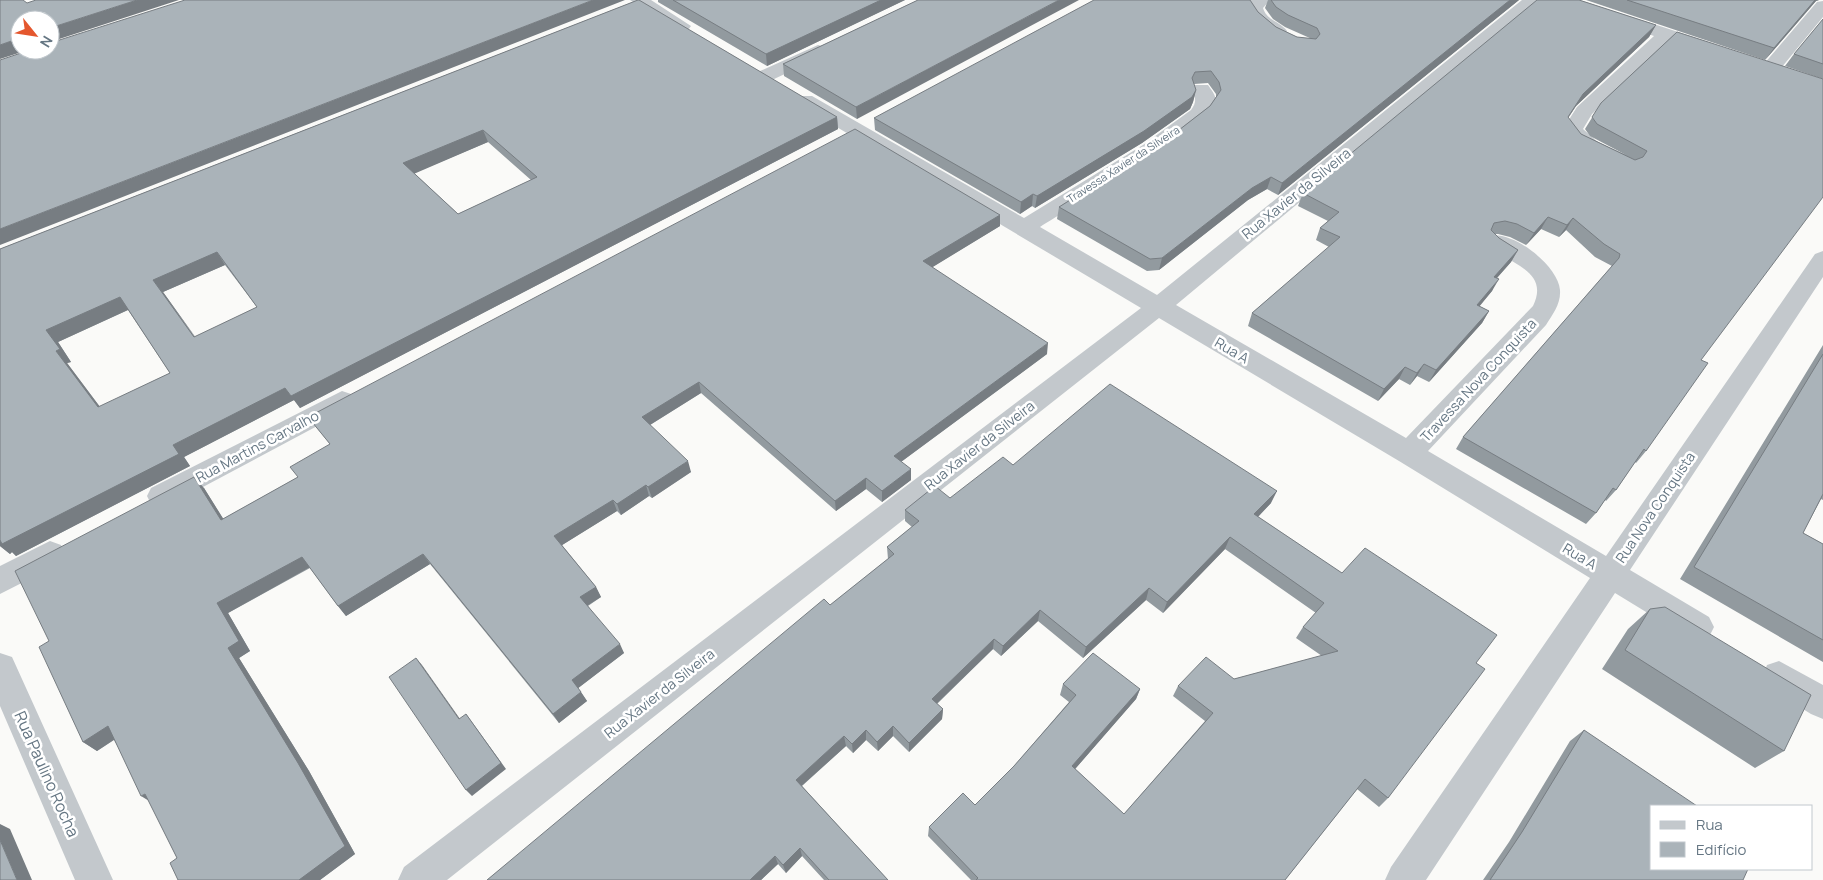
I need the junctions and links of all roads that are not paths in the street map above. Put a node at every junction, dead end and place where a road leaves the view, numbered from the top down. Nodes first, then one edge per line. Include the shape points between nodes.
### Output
1 (1261, 0) edge
2 (1533, 0) edge
3 (1563, 0) edge
4 (639, 3) edge
5 (1823, 6) edge
6 (1666, 34) junction
7 (1290, 36) edge
8 (700, 37) edge
9 (833, 44) edge
10 (1727, 54) edge
11 (1753, 63) edge
12 (1770, 69) junction
13 (1788, 75) edge
14 (1201, 89) dead end
15 (865, 126) junction
16 (830, 144) edge
17 (1618, 160) edge
18 (1023, 228) junction
19 (1497, 241) edge
20 (1823, 259) edge
21 (1158, 306) junction
22 (366, 388) edge
23 (1409, 454) junction
24 (138, 508) edge
25 (68, 545) edge
26 (1610, 574) junction
27 (0, 580) edge
28 (1721, 641) edge
29 (1755, 662) edge
30 (0, 668) edge
31 (1823, 703) edge
32 (94, 880) edge
33 (417, 880) edge
34 (1404, 880) edge

1 - 7 street via 1254,7 1256,15 1264,24
2 - 21 street, Rua Xavier da Silveira
3 - 6 street
4 - 8 street
5 - 12 street
6 - 10 street
6 - 17 street via 1584,111 1573,129 1582,141
9 - 15 street, Rua A via 757,71
11 - 12 street
12 - 13 street
14 - 18 street, Travessa Xavier da Silveira via 1206,97 1205,105 1198,114 1150,149
15 - 16 street
15 - 18 street, Rua A
18 - 21 street, Rua A
19 - 23 street, Travessa Nova Conquista via 1540,270 1548,283 1548,299 1537,319
20 - 26 street, Rua Nova Conquista
21 - 23 street, Rua A
21 - 33 street, Rua Xavier da Silveira
22 - 24 street, Rua Martins Carvalho
23 - 26 street, Rua A
25 - 27 street
26 - 28 street, Rua A
26 - 34 street, Rua Nova Conquista
29 - 31 street
30 - 32 street, Rua Paulino Rocha

